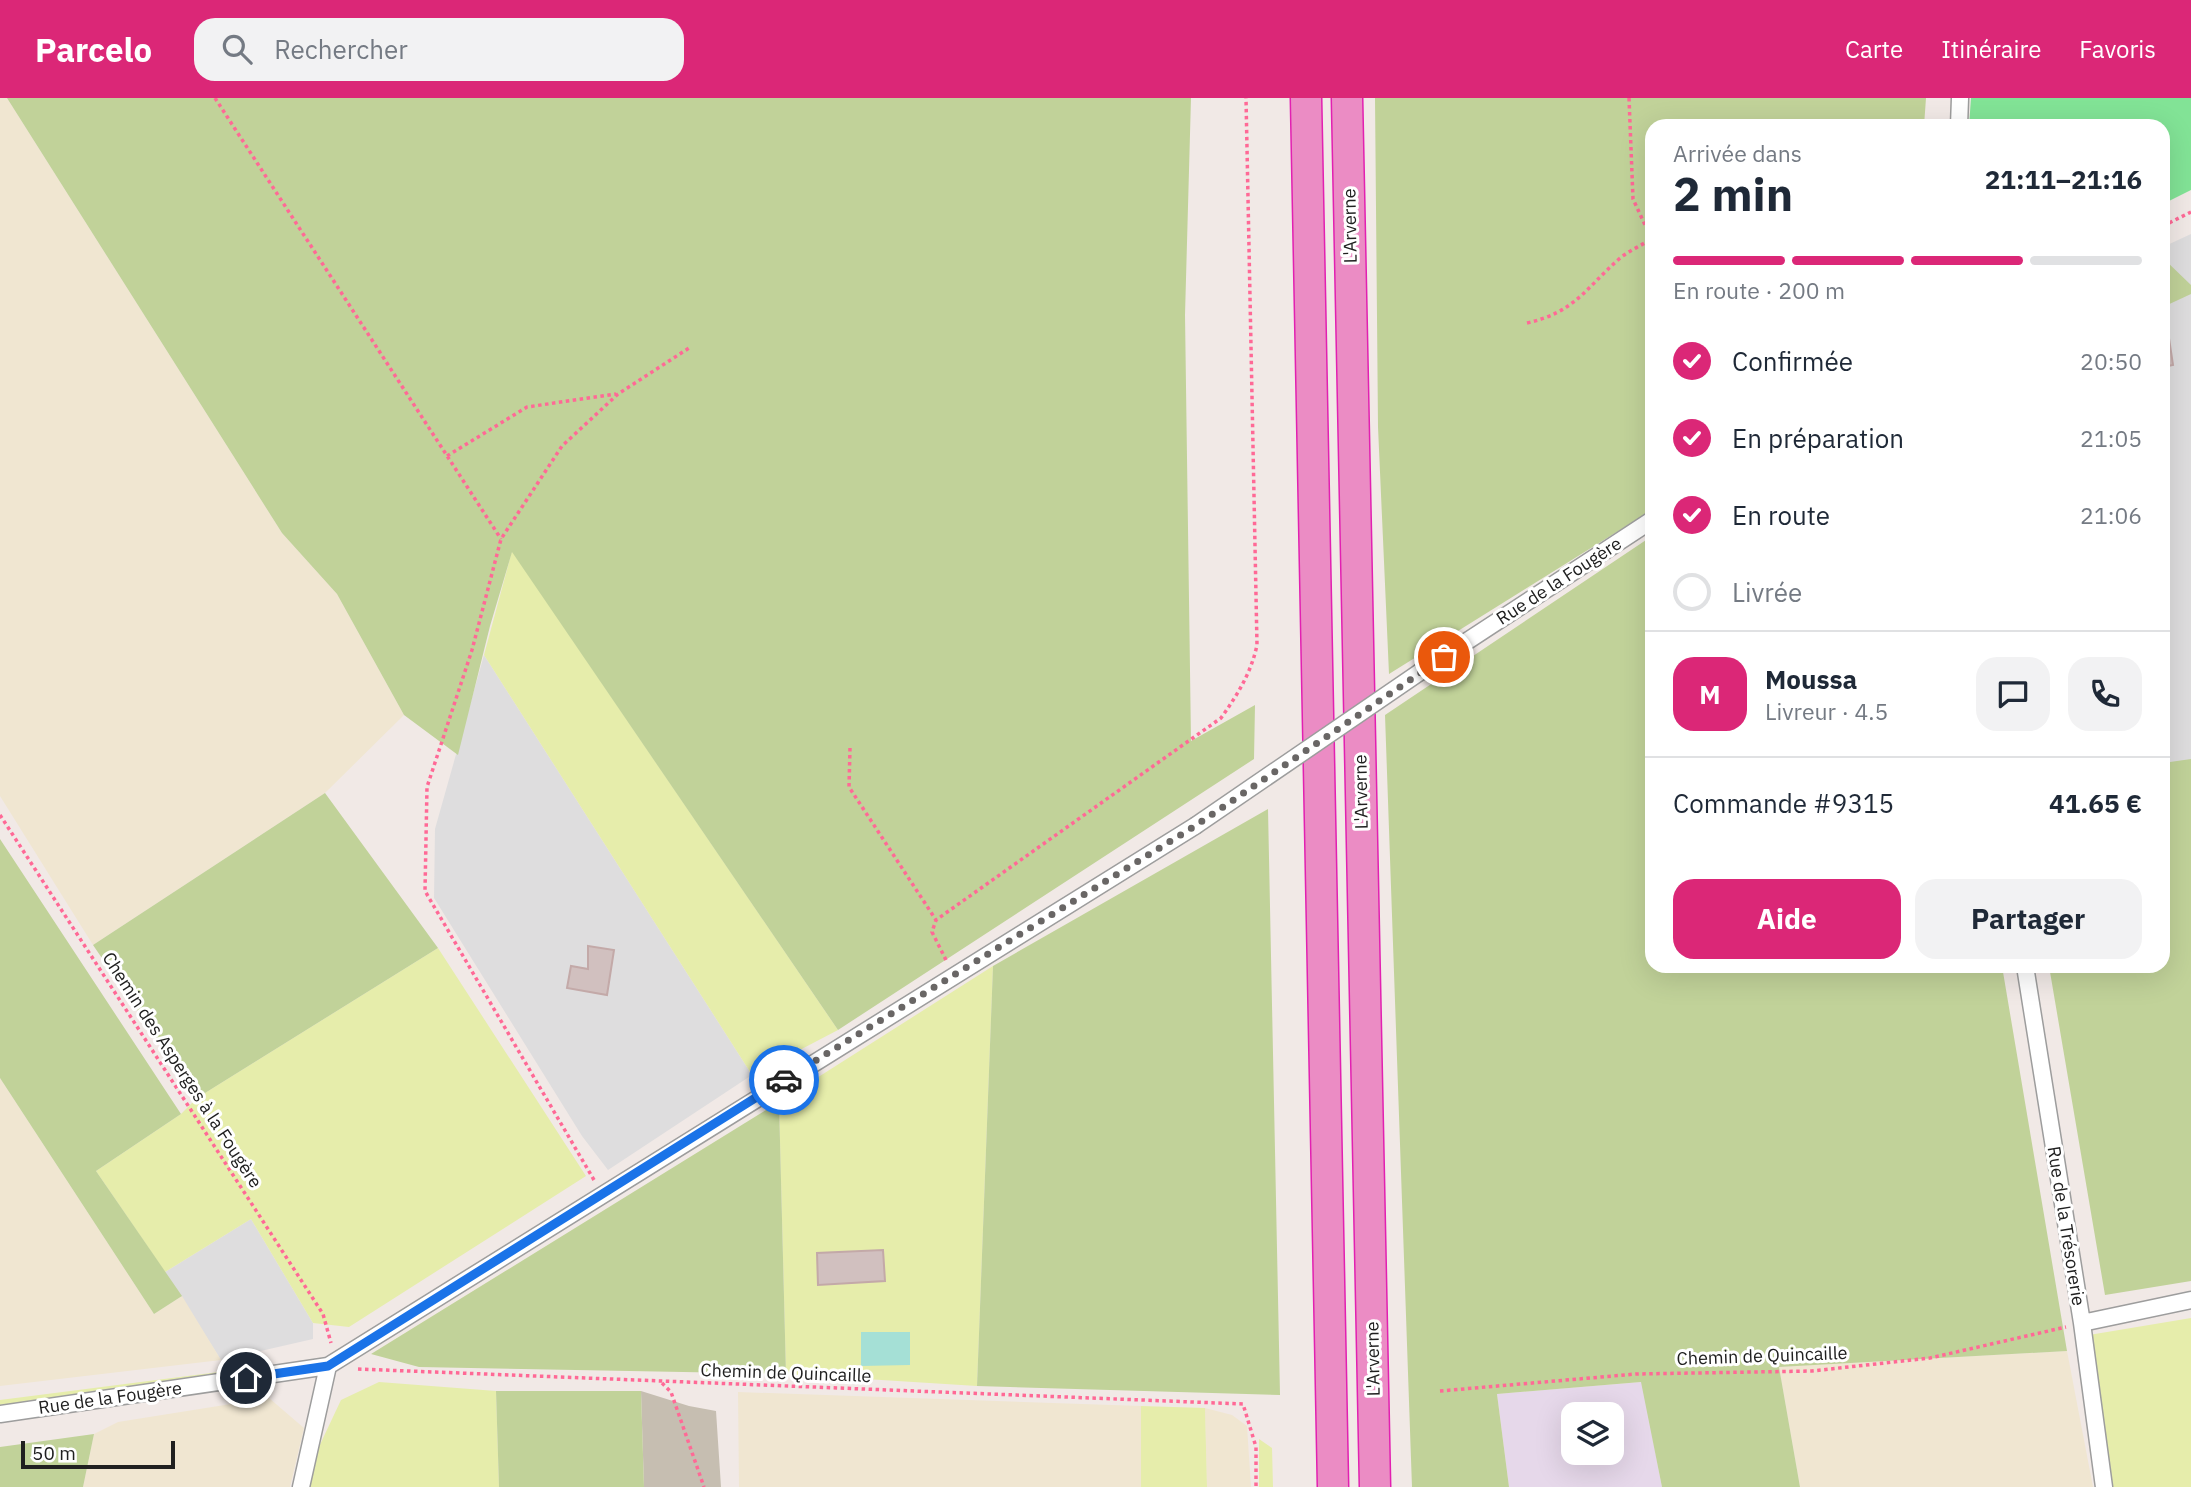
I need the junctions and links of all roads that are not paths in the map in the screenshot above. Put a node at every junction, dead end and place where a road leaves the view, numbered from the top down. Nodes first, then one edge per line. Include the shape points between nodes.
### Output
1 (1306, 98) edge
2 (1347, 98) edge
3 (1960, 98) edge
4 (1959, 119) edge
5 (1645, 525) edge
6 (2026, 973) edge
7 (2191, 1300) edge
8 (2082, 1323) junction
9 (328, 1366) junction
10 (0, 1414) edge
11 (301, 1487) edge
12 (1333, 1487) edge
13 (1375, 1487) edge
14 (2104, 1487) edge

1 - 12 highway
2 - 13 highway, L'Arverne
3 - 4 street
5 - 9 street, Rue de la Fougère, bridge via 1195,826
6 - 8 street, Rue de la Trésorerie
7 - 8 street
8 - 14 street, Rue de la Trésorerie
9 - 10 street, Rue de la Fougère
9 - 11 street

